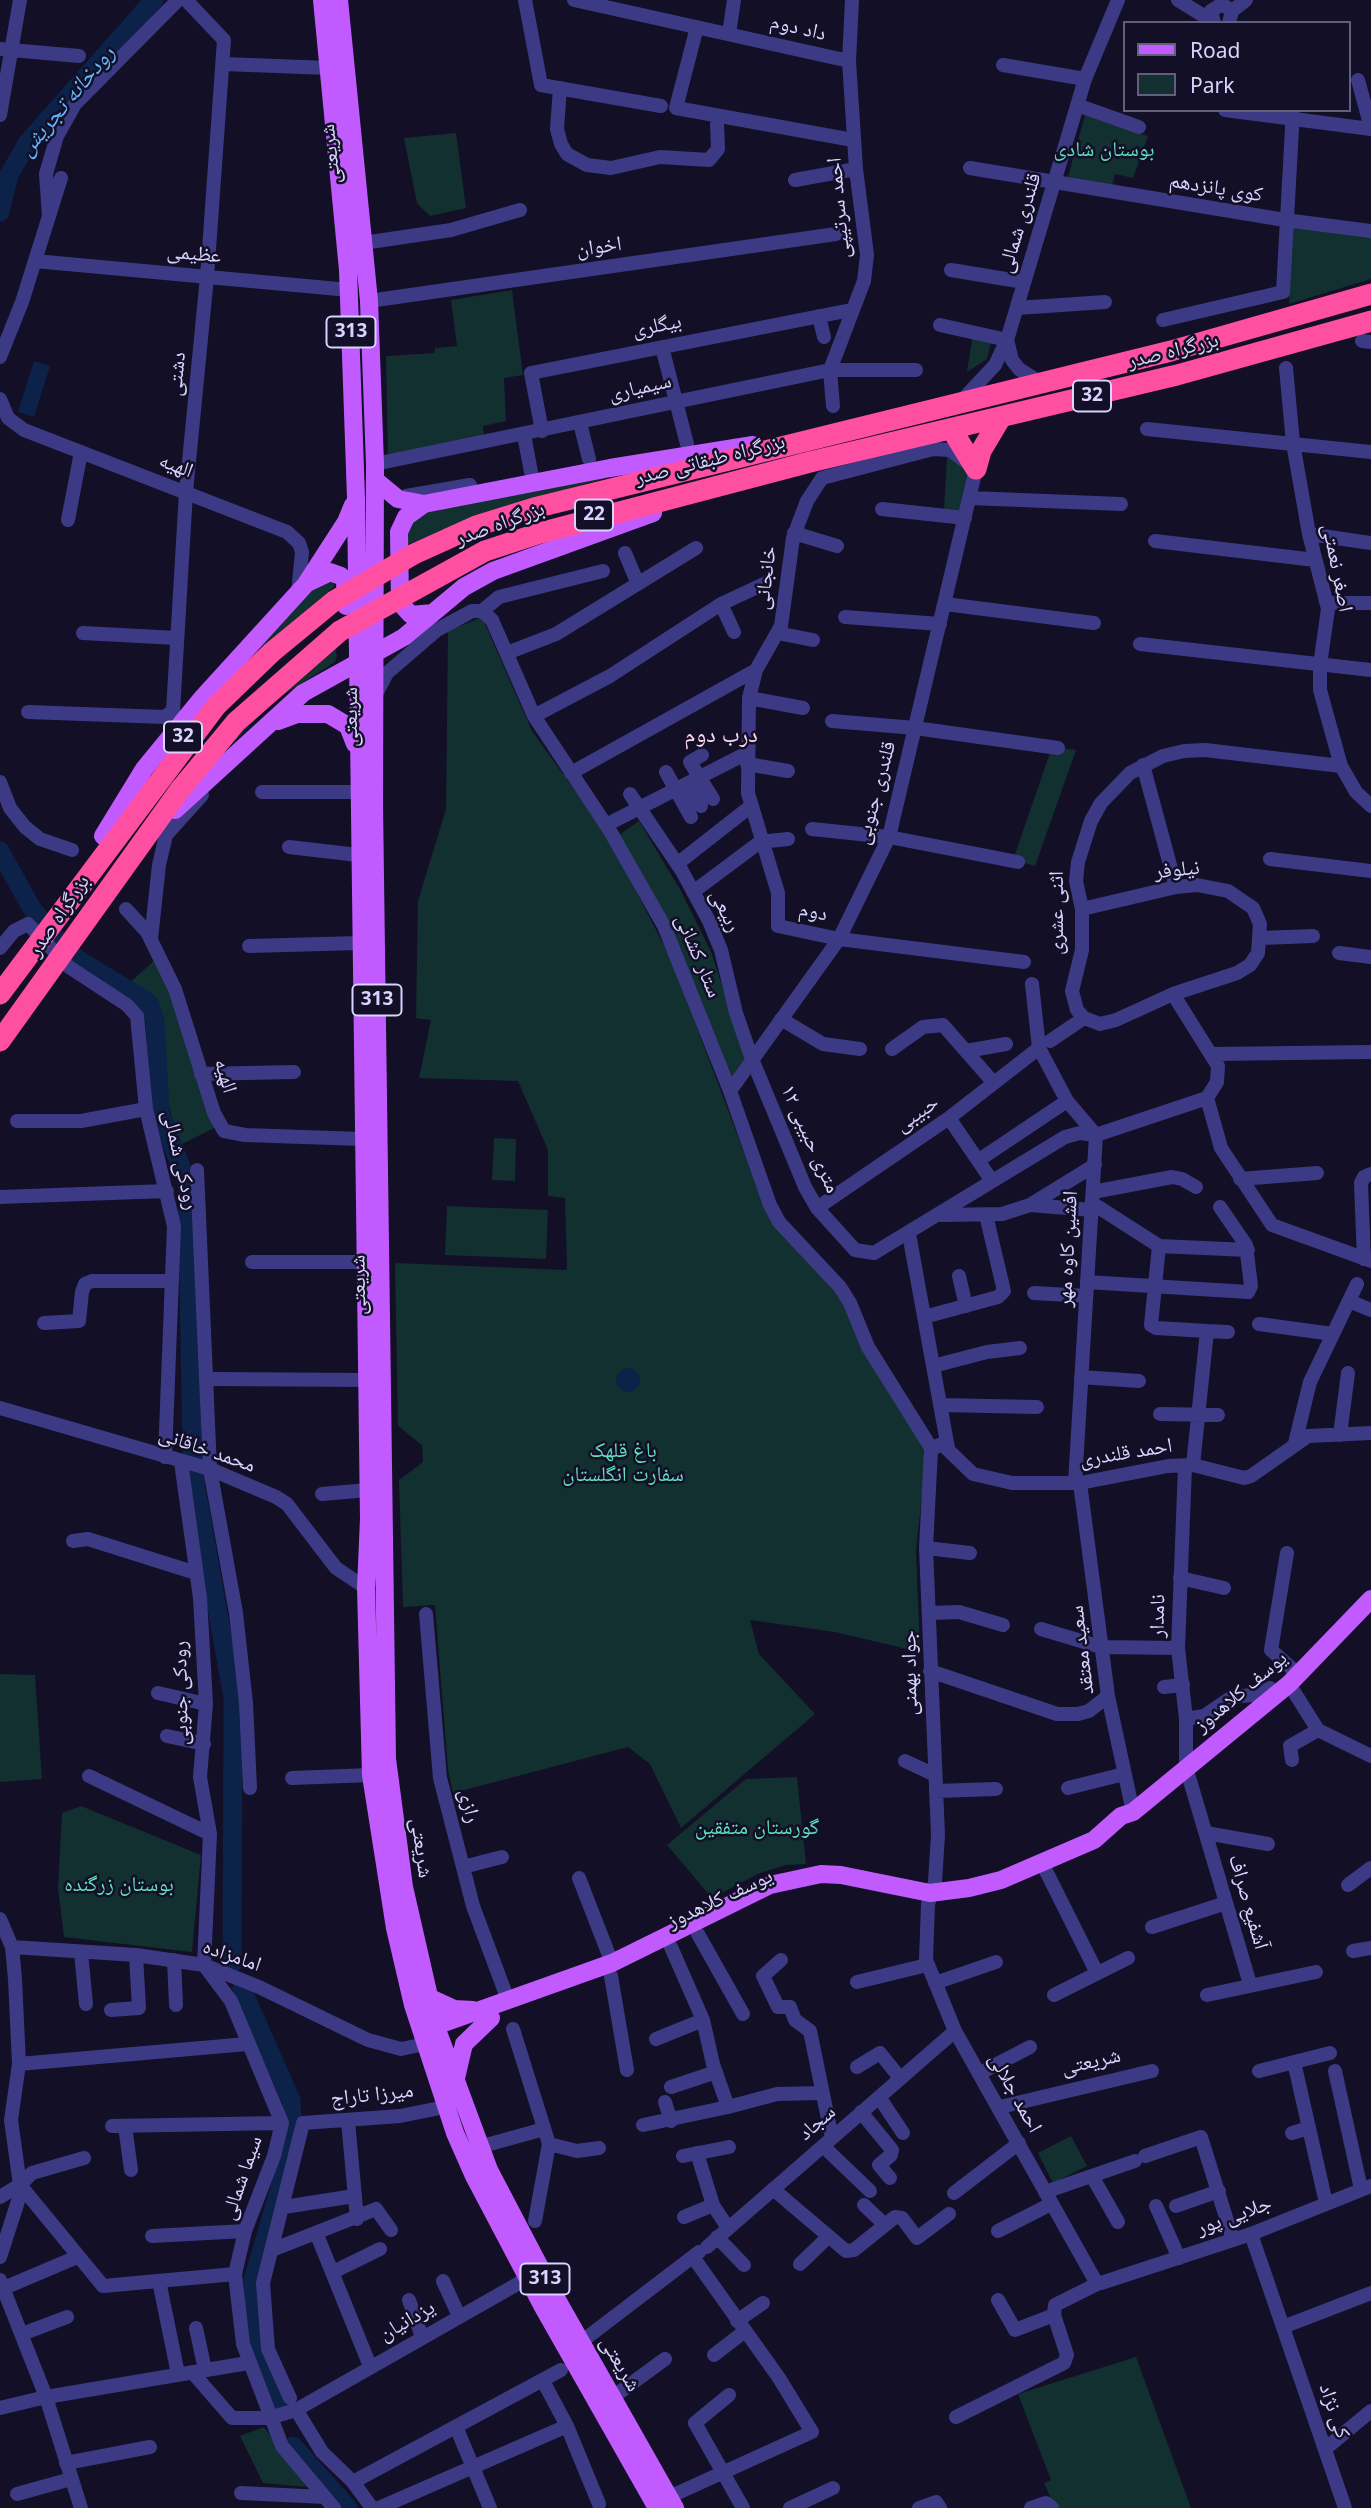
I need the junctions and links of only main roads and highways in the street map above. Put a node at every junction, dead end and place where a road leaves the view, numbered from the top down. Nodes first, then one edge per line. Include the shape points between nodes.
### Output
1 (322, 0) edge
2 (339, 0) edge
3 (1371, 293) edge
4 (1371, 318) edge
5 (1000, 419) junction
6 (952, 430) junction
7 (805, 437) junction
8 (810, 463) junction
9 (377, 469) junction
10 (356, 498) junction
11 (424, 504) junction
12 (302, 589) junction
13 (433, 612) junction
14 (375, 656) junction
15 (358, 665) junction
16 (340, 671) junction
17 (368, 708) junction
18 (253, 735) junction
19 (358, 755) junction
20 (103, 836) junction
21 (134, 853) junction
22 (0, 980) edge
23 (0, 994) edge
24 (0, 1021) edge
25 (0, 1041) edge
26 (366, 1588) junction
27 (384, 1594) junction
28 (1371, 1599) edge
29 (929, 1898) junction
30 (611, 1969) junction
31 (428, 1997) junction
32 (489, 2012) junction
33 (430, 2035) junction
34 (457, 2088) junction
35 (534, 2274) junction
36 (667, 2504) edge

1 - 10 main road, شریعتی / 313 via 349,290
2 - 9 main road, شریعتی / 313 via 369,301
3 - 7 highway, بزرگراه صدر / 32 via 1170,348
3 - 23 highway, بزرگراه طبقاتی صدر / 22 via 1171,351 534,508 476,526 414,554 334,601 216,706
4 - 5 highway, بزرگراه صدر / 32 via 1276,349
4 - 24 highway, بزرگراه طبقاتی صدر / 22 via 1176,373 540,530 484,548 419,578 340,628 232,718 172,787
5 - 6 highway, بزرگراه صدر / 32
5 - 6 highway via 976,469
6 - 8 highway, بزرگراه صدر / 32
7 - 11 main road
7 - 20 highway, بزرگراه صدر / 32 via 534,505 475,523 412,551 332,598 211,702
8 - 13 main road via 590,533 493,571
8 - 21 highway, بزرگراه صدر / 32 via 485,551 340,631 236,722
9 - 11 main road via 398,499
9 - 14 main road, شریعتی / 313
10 - 12 main road via 346,522
10 - 15 main road, شریعتی / 313
11 - 13 main road via 406,517 399,533 400,603 411,615
12 - 16 main road via 330,572 345,581 348,649
12 - 20 main road via 144,769
13 - 14 main road
14 - 15 main road
14 - 17 main road, شریعتی / 313
15 - 16 main road
15 - 17 main road, شریعتی / 313
16 - 18 main road via 303,693
17 - 19 main road, شریعتی / 313
17 - 27 main road, شریعتی / 313
18 - 19 main road via 297,714 328,714 348,726
18 - 21 main road
19 - 26 main road, شریعتی / 313
20 - 22 highway, بزرگراه صدر / 32 via 60,900 28,933
21 - 25 highway, بزرگراه صدر / 32
26 - 27 main road
26 - 33 main road, شریعتی / 313 via 371,1775 395,1928
27 - 31 main road, شریعتی / 313 via 387,1759 409,1921
28 - 29 main road, یوسف کلاهدوز via 1294,1679 1094,1840 1045,1868
29 - 30 main road, یوسف کلاهدوز via 814,1887 766,1899 671,1947
29 - 30 main road, یوسف کلاهدوز via 841,1875 799,1877 751,1893
30 - 32 main road, یوسف کلاهدوز
30 - 32 main road, یوسف کلاهدوز via 508,2000
31 - 32 main road via 466,2012
31 - 33 main road, شریعتی / 313
32 - 33 main road, یوسف کلاهدوز
32 - 34 main road via 464,2044 455,2071
33 - 34 main road, شریعتی / 313
33 - 35 main road, شریعتی / 313 via 445,2106 474,2176
34 - 35 main road, شریعتی / 313
35 - 36 main road, شریعتی / 313
35 - 36 main road, شریعتی / 313 via 613,2397

